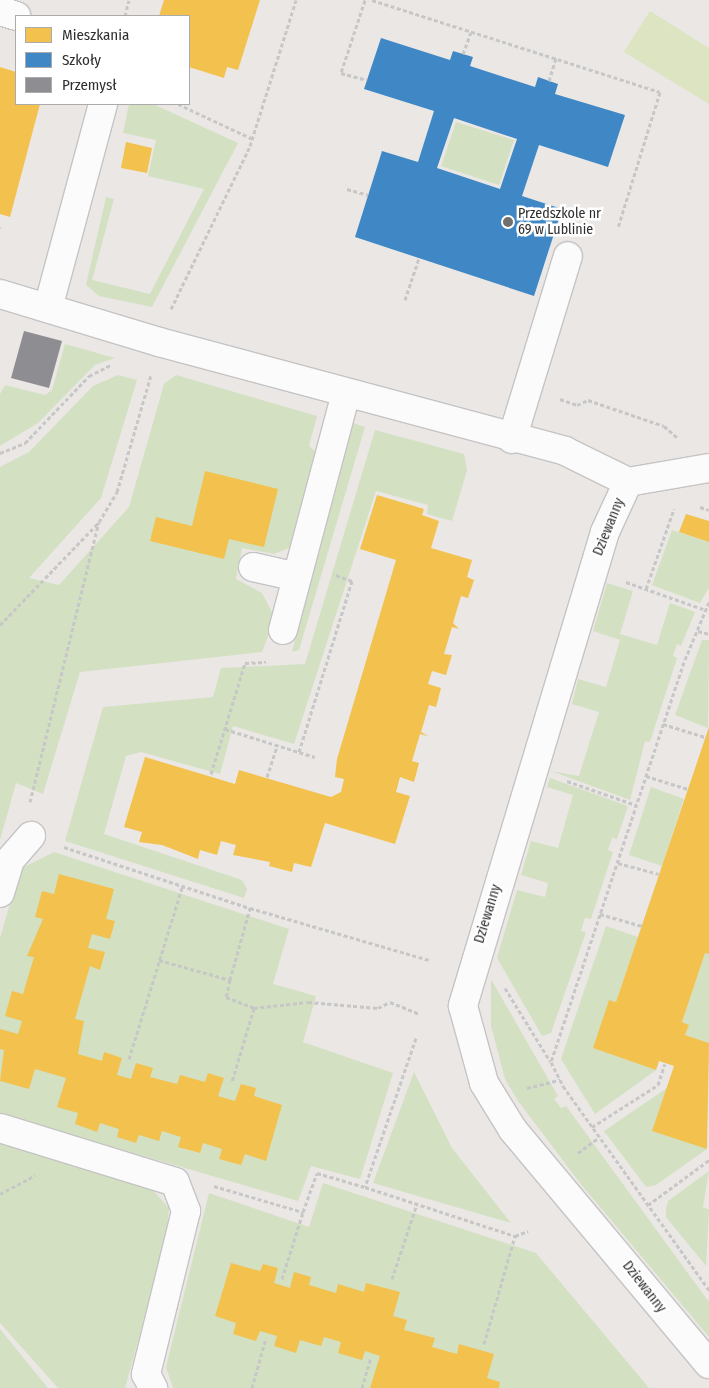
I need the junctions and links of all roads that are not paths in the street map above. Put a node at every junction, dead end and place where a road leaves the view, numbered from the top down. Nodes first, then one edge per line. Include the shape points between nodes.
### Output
1 (0, 12) edge
2 (15, 16) edge
3 (103, 105) edge
4 (568, 256) dead end
5 (0, 294) edge
6 (48, 308) junction
7 (346, 393) junction
8 (512, 439) junction
9 (709, 468) edge
10 (628, 482) junction
11 (253, 567) dead end
12 (297, 577) junction
13 (283, 630) dead end
14 (31, 836) road end
15 (0, 893) edge
16 (0, 1128) edge
17 (709, 1364) edge
18 (153, 1388) edge

1 - 2 street
3 - 6 street
4 - 8 street
5 - 6 street
6 - 7 street
7 - 8 street
7 - 12 street
8 - 10 street via 565,451
9 - 10 street, Dziewanny
10 - 17 street, Dziewanny via 602,540 463,1006 484,1083 513,1130
11 - 12 street
12 - 13 street
14 - 15 street via 10,860
16 - 18 street via 175,1182 186,1212 146,1374

